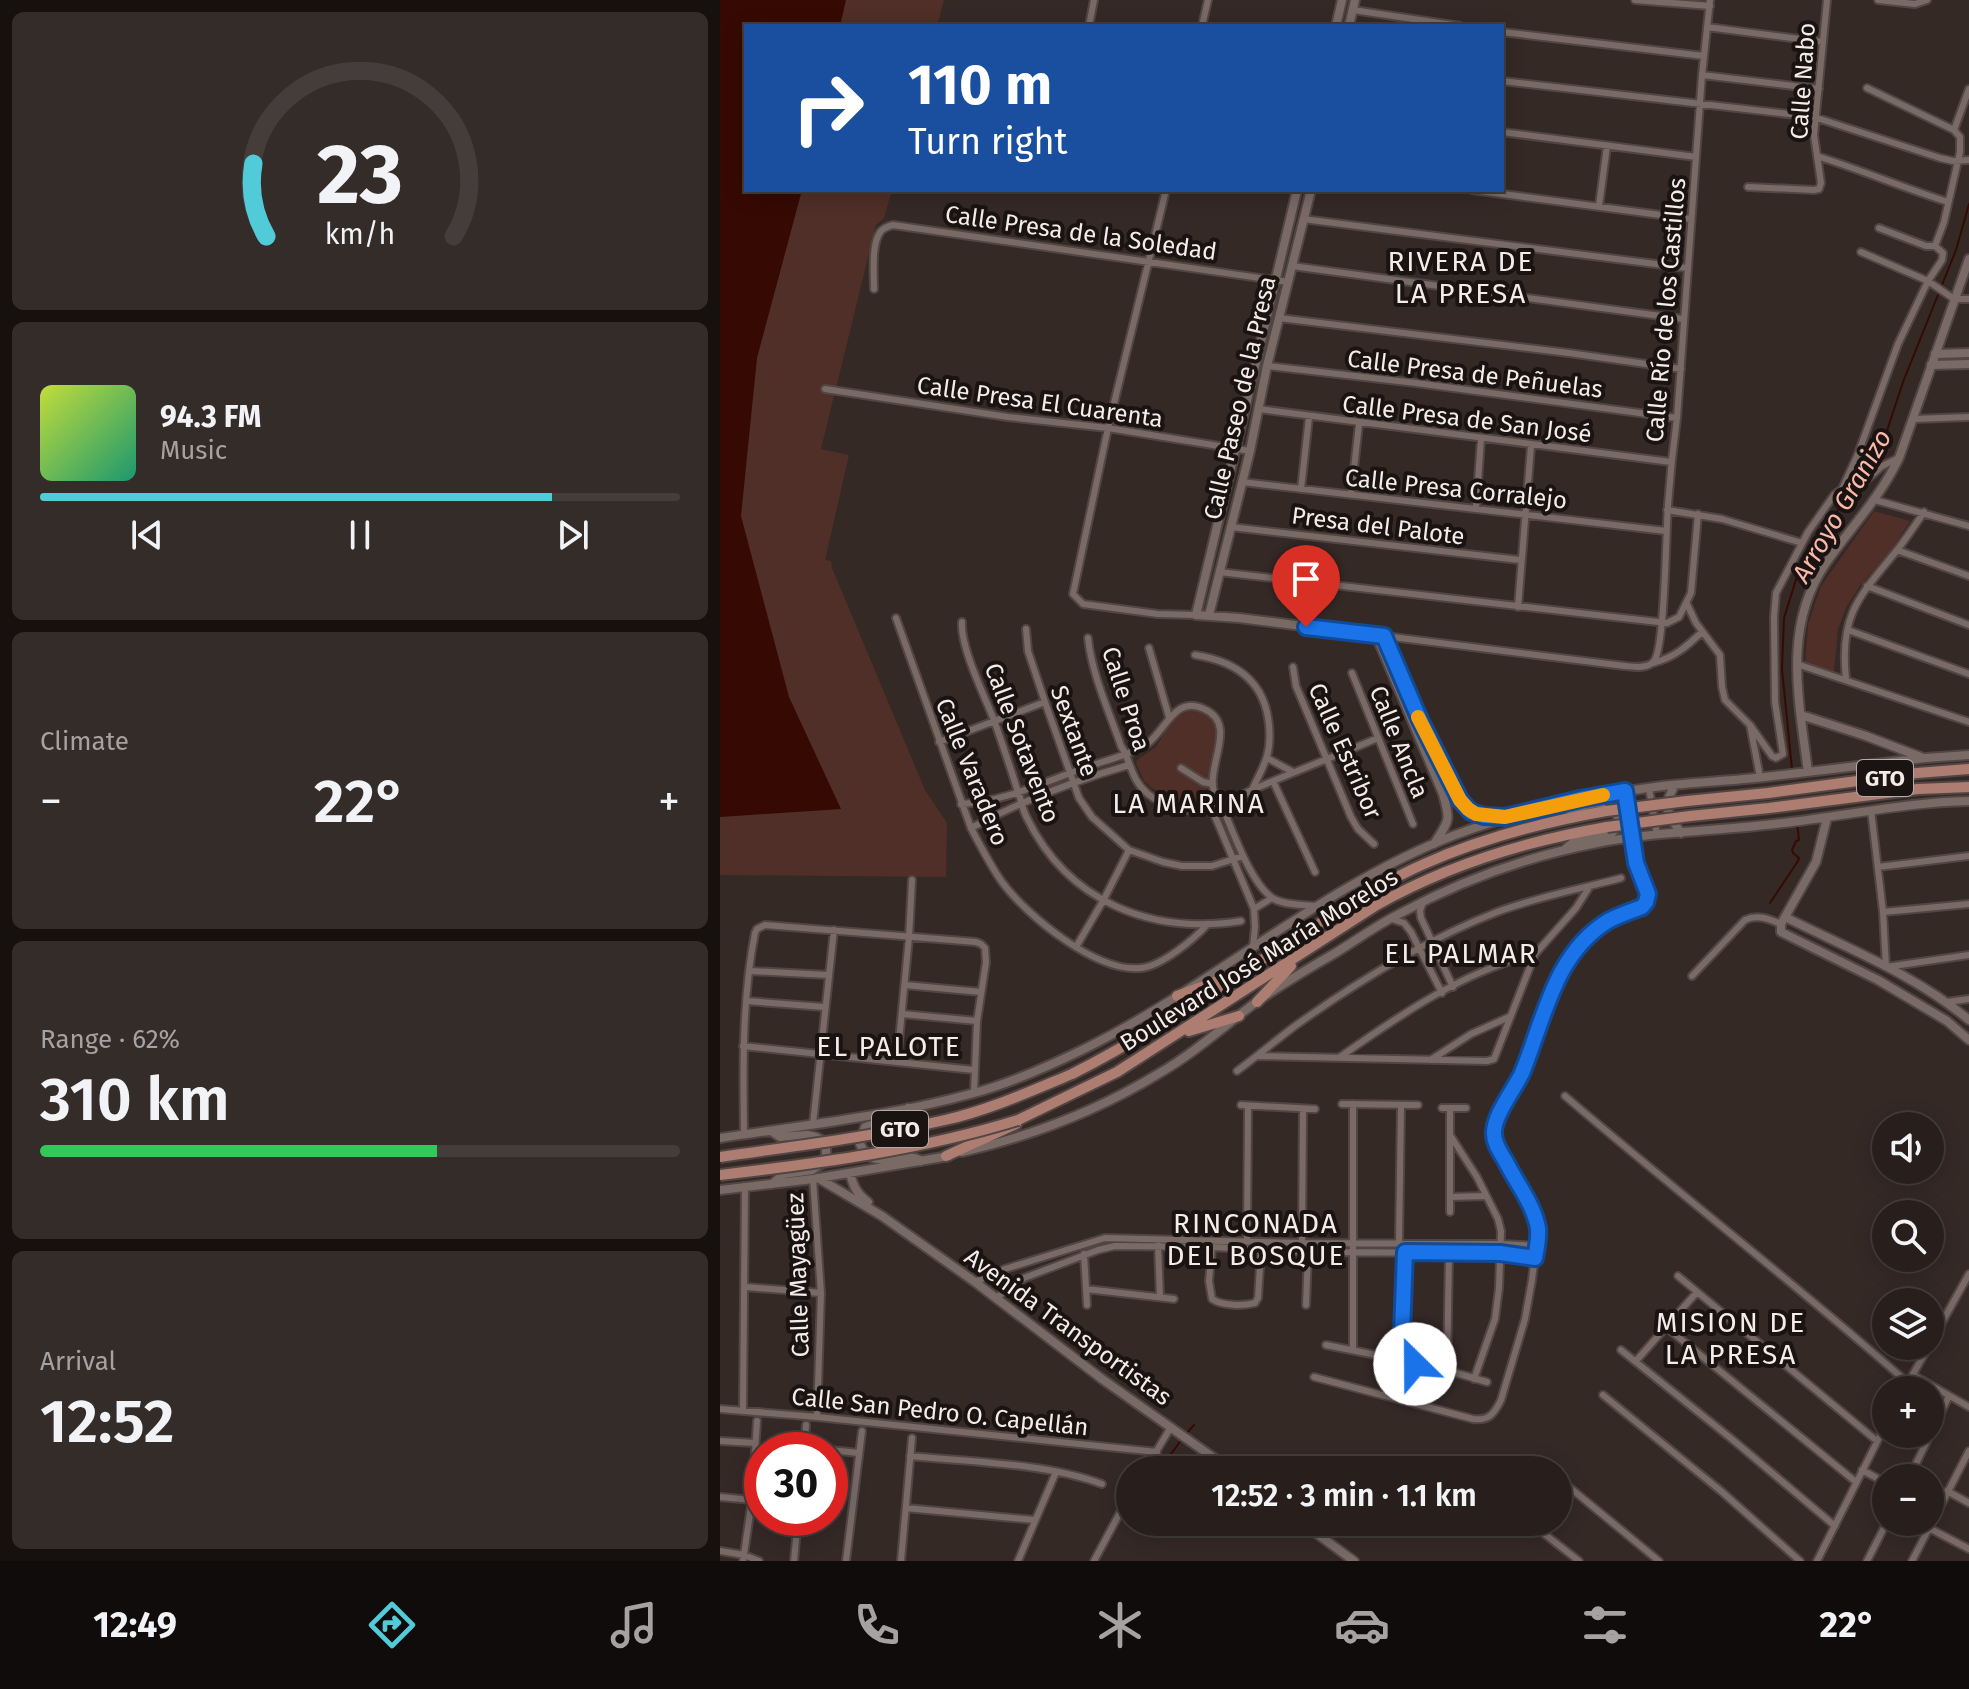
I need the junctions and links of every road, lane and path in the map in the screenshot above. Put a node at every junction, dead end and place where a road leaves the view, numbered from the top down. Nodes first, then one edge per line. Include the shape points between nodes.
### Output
1 (1094, 0) edge
2 (1208, 0) edge
3 (1342, 0) edge
4 (1635, 0) edge
5 (1827, 0) edge
6 (1878, 0) edge
7 (1927, 0) edge
8 (1710, 3) edge
9 (1354, 5) edge
10 (1089, 24) edge
11 (1202, 24) edge
12 (1336, 24) edge
13 (1450, 24) edge
14 (1707, 27) junction
15 (1504, 32) edge
16 (1823, 42) junction
17 (1704, 56) junction
18 (1702, 75) junction
19 (1504, 81) edge
20 (1867, 88) dead end
21 (1819, 89) junction
22 (1969, 89) edge
23 (1700, 104) junction
24 (1814, 117) junction
25 (1954, 130) junction
26 (1504, 132) edge
27 (1607, 146) junction
28 (1817, 156) junction
29 (1696, 157) junction
30 (1963, 161) edge
31 (1748, 187) dead end
32 (1166, 192) edge
33 (1297, 192) edge
34 (1310, 192) edge
35 (1488, 192) edge
36 (1948, 202) junction
37 (1599, 206) junction
38 (1303, 219) junction
39 (1691, 219) junction
40 (1879, 228) dead end
41 (1935, 246) junction
42 (1861, 252) dead end
43 (1969, 259) edge
44 (1149, 260) junction
45 (1292, 266) junction
46 (1687, 268) junction
47 (1277, 280) junction
48 (1288, 282) junction
49 (1931, 283) junction
50 (874, 289) dead end
51 (1954, 299) junction
52 (1969, 299) edge
53 (1279, 318) junction
54 (1683, 319) junction
55 (1969, 353) edge
56 (1935, 354) junction
57 (1969, 364) edge
58 (1931, 365) junction
59 (1267, 366) junction
60 (1681, 369) junction
61 (825, 389) dead end
62 (1259, 409) junction
63 (1309, 417) junction
64 (1969, 417) edge
65 (1677, 418) junction
66 (1914, 419) junction
67 (1359, 424) junction
68 (1108, 428) junction
69 (1481, 439) junction
70 (1531, 446) junction
71 (1236, 448) junction
72 (1250, 451) junction
73 (1899, 458) junction
74 (1671, 462) junction
75 (1242, 482) junction
76 (1301, 489) junction
77 (1842, 489) junction
78 (1351, 495) junction
79 (1875, 500) junction
80 (1476, 509) junction
81 (1667, 510) junction
82 (1924, 512) junction
83 (1698, 514) junction
84 (1525, 515) junction
85 (1969, 526) edge
86 (1231, 527) junction
87 (1666, 531) junction
88 (1802, 543) junction
89 (1897, 550) junction
90 (1520, 560) junction
91 (1219, 572) junction
92 (1969, 576) edge
93 (1867, 586) junction
94 (1687, 604) junction
95 (1518, 607) junction
96 (1196, 615) junction
97 (1209, 615) junction
98 (896, 618) dead end
99 (962, 622) dead end
100 (1661, 623) junction
101 (1969, 625) edge
102 (1026, 629) dead end
103 (1848, 630) junction
104 (1702, 632) junction
105 (1380, 636) junction
106 (1088, 638) dead end
107 (1149, 648) dead end
108 (1195, 655) dead end
109 (1653, 663) junction
110 (1797, 664) junction
111 (1293, 667) dead end
112 (1352, 673) dead end
113 (1969, 674) edge
114 (1846, 679) junction
115 (1045, 702) junction
116 (1801, 715) junction
117 (1169, 717) junction
118 (994, 721) junction
119 (1969, 722) edge
120 (1750, 725) junction
121 (1378, 738) junction
122 (939, 742) junction
123 (1126, 753) junction
124 (1969, 755) edge
125 (1267, 758) junction
126 (1925, 758) junction
127 (1328, 760) junction
128 (1129, 765) junction
129 (1181, 768) dead end
130 (1969, 769) edge
131 (1293, 772) junction
132 (1804, 772) junction
133 (1071, 773) junction
134 (1764, 777) junction
135 (1273, 781) junction
136 (1074, 782) junction
137 (1213, 784) junction
138 (1675, 785) junction
139 (1969, 787) edge
140 (1649, 788) junction
141 (1252, 790) junction
142 (1625, 791) junction
143 (1018, 792) junction
144 (1969, 801) edge
145 (1022, 803) junction
146 (1563, 803) junction
147 (961, 804) junction
148 (1221, 805) junction
149 (1212, 809) junction
150 (1871, 810) junction
151 (1505, 817) junction
152 (1827, 818) junction
153 (1413, 824) dead end
154 (971, 828) junction
155 (1681, 833) junction
156 (1657, 835) junction
157 (1631, 838) junction
158 (1374, 844) dead end
159 (1434, 844) junction
160 (1129, 850) junction
161 (1563, 850) junction
162 (1243, 856) junction
163 (1969, 856) edge
164 (1233, 860) junction
165 (1878, 867) junction
166 (1315, 872) dead end
167 (1621, 878) dead end
168 (912, 880) dead end
169 (1590, 886) junction
170 (1272, 898) junction
171 (1103, 901) junction
172 (1423, 902) junction
173 (1969, 904) edge
174 (1316, 906) junction
175 (1254, 909) junction
176 (1883, 912) junction
177 (1389, 919) junction
178 (1783, 920) junction
179 (1241, 921) dead end
180 (1208, 924) junction
181 (834, 930) junction
182 (909, 937) junction
183 (1432, 941) junction
184 (1076, 947) junction
185 (1253, 947) junction
186 (1419, 948) junction
187 (1303, 953) junction
188 (1535, 954) junction
189 (1969, 955) edge
190 (1886, 967) junction
191 (750, 971) junction
192 (1244, 971) junction
193 (828, 975) junction
194 (1692, 976) dead end
195 (1878, 980) junction
196 (905, 985) junction
197 (1453, 987) junction
198 (981, 992) junction
199 (1442, 993) junction
200 (1177, 996) junction
201 (1969, 999) edge
202 (747, 1001) junction
203 (1257, 1002) junction
204 (1947, 1002) junction
205 (824, 1007) junction
206 (902, 1014) junction
207 (1239, 1016) junction
208 (1509, 1017) junction
209 (1969, 1020) edge
210 (977, 1021) junction
211 (1180, 1034) junction
212 (1969, 1040) edge
213 (743, 1046) junction
214 (821, 1054) junction
215 (1257, 1056) junction
216 (1340, 1057) junction
217 (1432, 1059) junction
218 (897, 1062) junction
219 (974, 1070) junction
220 (1237, 1071) dead end
221 (974, 1093) junction
222 (1565, 1096) dead end
223 (1055, 1102) junction
224 (1342, 1104) dead end
225 (1353, 1104) junction
226 (1401, 1105) junction
227 (1418, 1105) dead end
228 (908, 1108) junction
229 (1466, 1108) dead end
230 (1303, 1109) junction
231 (1315, 1109) dead end
232 (813, 1124) junction
233 (771, 1131) junction
234 (744, 1134) junction
235 (1450, 1135) junction
236 (720, 1138) edge
237 (946, 1156) junction
238 (720, 1157) edge
239 (921, 1161) junction
240 (850, 1173) junction
241 (720, 1175) edge
242 (816, 1179) junction
243 (771, 1185) junction
244 (745, 1186) junction
245 (720, 1190) edge
246 (1486, 1196) junction
247 (1450, 1197) junction
248 (1450, 1212) dead end
249 (882, 1216) junction
250 (1158, 1238) junction
251 (1302, 1243) junction
252 (1353, 1243) junction
253 (1399, 1243) junction
254 (1246, 1244) junction
255 (1501, 1244) junction
256 (1538, 1246) junction
257 (1158, 1247) junction
258 (1212, 1247) junction
259 (1261, 1250) junction
260 (1308, 1252) junction
261 (1353, 1252) junction
262 (1405, 1252) junction
263 (1449, 1253) junction
264 (1500, 1253) junction
265 (1084, 1254) junction
266 (1535, 1258) junction
267 (1005, 1269) junction
268 (1969, 1274) edge
269 (1678, 1276) dead end
270 (975, 1282) junction
271 (1015, 1284) junction
272 (746, 1287) junction
273 (1086, 1289) junction
274 (1697, 1292) junction
275 (821, 1293) junction
276 (1160, 1297) junction
277 (996, 1298) junction
278 (1174, 1299) dead end
279 (1087, 1305) dead end
280 (1306, 1305) dead end
281 (1944, 1320) edge
282 (1666, 1327) junction
283 (1326, 1345) dead end
284 (1353, 1350) junction
285 (1621, 1350) dead end
286 (1401, 1360) junction
287 (1922, 1360) edge
288 (1636, 1361) junction
289 (1415, 1364) dead end
290 (1913, 1375) joint
291 (1895, 1376) edge
292 (1314, 1377) dead end
293 (1474, 1379) junction
294 (1487, 1382) dead end
295 (1603, 1395) dead end
296 (1949, 1396) junction
297 (1969, 1407) edge
298 (720, 1409) edge
299 (743, 1411) junction
300 (817, 1417) junction
301 (757, 1421) dead end
302 (806, 1425) dead end
303 (1173, 1429) junction
304 (862, 1431) dead end
305 (756, 1432) edge
306 (805, 1432) edge
307 (1872, 1437) edge
308 (912, 1438) dead end
309 (720, 1441) edge
310 (744, 1442) edge
311 (1873, 1448) edge
312 (848, 1452) edge
313 (1157, 1452) junction
314 (859, 1453) junction
315 (1968, 1455) edge
316 (910, 1456) junction
317 (1154, 1456) edge
318 (1212, 1456) edge
319 (1916, 1464) edge
320 (1862, 1470) junction
321 (1056, 1472) junction
322 (1872, 1475) edge
323 (1856, 1482) junction
324 (1102, 1484) dead end
325 (1572, 1489) edge
326 (1947, 1491) junction
327 (720, 1497) edge
328 (1944, 1497) edge
329 (744, 1499) edge
330 (1969, 1503) edge
331 (906, 1508) junction
332 (1035, 1520) junction
333 (1116, 1520) edge
334 (1835, 1526) junction
335 (747, 1536) edge
336 (796, 1536) edge
337 (1320, 1536) edge
338 (1547, 1536) edge
339 (1880, 1536) edge
340 (1925, 1536) edge
341 (1944, 1536) edge
342 (1969, 1549) edge
343 (720, 1551) edge
344 (744, 1558) edge
345 (759, 1561) edge
346 (794, 1561) edge
347 (846, 1561) edge
348 (901, 1561) edge
349 (1018, 1561) edge
350 (1094, 1561) edge
351 (1354, 1561) edge
352 (1579, 1561) edge
353 (1659, 1561) edge
354 (1800, 1561) edge
355 (1818, 1561) edge
356 (1867, 1561) edge
357 (1912, 1561) edge

1 - 10 street
2 - 11 street
3 - 12 street
4 - 8 street
5 - 16 street, Calle Nabo
6 - 7 street
8 - 14 street, Calle Río de los Castillos
9 - 13 street
14 - 16 street
14 - 17 street, Calle Río de los Castillos
15 - 17 street
16 - 21 street, Calle Nabo
17 - 18 street, Calle Río de los Castillos
18 - 21 street
18 - 23 street, Calle Río de los Castillos
19 - 23 street
20 - 25 street
21 - 24 street, Calle Nabo
22 - 25 street
23 - 24 street
23 - 29 street, Calle Río de los Castillos
24 - 28 street, Calle Nabo
24 - 30 street
25 - 30 street
26 - 27 street
27 - 29 street
27 - 37 street
28 - 31 street, Calle Nabo via 1819,189
28 - 36 street
29 - 39 street, Calle Río de los Castillos
30 - 36 street
32 - 44 street
33 - 47 street, Calle Paseo de la Presa
34 - 38 street, Calle Paseo de la Presa
35 - 37 street
36 - 41 street
37 - 39 street
38 - 45 street, Calle Paseo de la Presa
38 - 46 street
39 - 46 street, Calle Río de los Castillos
40 - 41 street
41 - 49 street via 1943,253
42 - 49 street
43 - 51 street
44 - 47 street, Calle Presa de la Soledad
44 - 50 street, Calle Presa de la Soledad via 893,225 879,232
44 - 68 street
45 - 48 street, Calle Paseo de la Presa
45 - 54 street
46 - 54 street, Calle Río de los Castillos
47 - 48 street, Calle Presa de la Soledad
47 - 71 street, Calle Paseo de la Presa
48 - 53 street, Calle Paseo de la Presa
49 - 51 street
49 - 77 street via 1898,344
51 - 52 street
51 - 56 street
53 - 59 street, Calle Paseo de la Presa
53 - 60 street
54 - 60 street, Calle Río de los Castillos
55 - 56 street
56 - 58 street
57 - 58 street
58 - 66 street
59 - 62 street, Calle Paseo de la Presa
59 - 65 street, Calle Presa de Peñuelas
60 - 65 street, Calle Río de los Castillos
61 - 68 street, Calle Presa El Cuarenta
62 - 63 street, Calle Presa de San José
62 - 72 street, Calle Paseo de la Presa
63 - 67 street, Calle Presa de San José
63 - 76 street
64 - 66 street
65 - 74 street, Calle Río de los Castillos
66 - 73 street
67 - 69 street, Calle Presa de San José
67 - 78 street
68 - 71 street, Calle Presa El Cuarenta
68 - 96 street via 1075,599
69 - 70 street, Calle Presa de San José
69 - 80 street
70 - 74 street, Calle Presa de San José
70 - 84 street
71 - 72 street, Calle Presa El Cuarenta
71 - 96 street, Calle Paseo de la Presa
72 - 75 street, Calle Paseo de la Presa
73 - 77 street via 1864,482
73 - 79 street
74 - 81 street, Calle Río de los Castillos
75 - 76 street, Calle Presa Corralejo
75 - 86 street, Calle Paseo de la Presa
76 - 78 street, Calle Presa Corralejo
77 - 88 street
78 - 80 street, Calle Presa Corralejo
79 - 82 street
79 - 110 street via 1811,589 1799,628
80 - 84 street, Calle Presa Corralejo
81 - 83 street
81 - 87 street, Calle Río de los Castillos
82 - 85 street
82 - 89 street
83 - 88 street
83 - 94 street
84 - 87 street, Calle Presa Corralejo
84 - 90 street
86 - 90 street, Presa del Palote
86 - 91 street, Calle Paseo de la Presa
87 - 100 street, Calle Río de los Castillos
88 - 120 street via 1776,593 1775,702 1783,754 1772,756
89 - 92 street
89 - 93 street
90 - 95 street
91 - 95 street
91 - 97 street, Calle Paseo de la Presa
93 - 101 street
93 - 103 street
94 - 100 street via 1676,620
94 - 104 street
95 - 100 street
96 - 97 street
97 - 105 street
98 - 122 street, Calle Varadero
99 - 118 street, Calle Sotavento via 965,645
100 - 109 street, Calle Río de los Castillos
102 - 115 street, Sextante
103 - 113 street
103 - 114 street
104 - 109 street via 1684,649
104 - 120 street via 1720,655 1725,700
105 - 109 street via 1625,666
105 - 151 street via 1460,800 1476,814
105 - 159 street via 1443,794 1449,820
106 - 123 street, Calle Proa
107 - 117 street
108 - 125 street via 1233,666 1262,695 1270,734
110 - 114 street
110 - 116 street
111 - 127 street, Calle Estribor
112 - 121 street, Calle Ancla
114 - 119 street
115 - 118 street
115 - 133 street, Sextante
116 - 126 street
116 - 132 street
117 - 123 street via 1146,744
117 - 137 street via 1192,706 1207,709 1216,718 1221,734
118 - 122 street
118 - 143 street, Calle Sotavento
120 - 134 street
121 - 127 street
121 - 153 street, Calle Ancla
122 - 147 street, Calle Varadero
123 - 128 street, Calle Proa
123 - 133 street
124 - 126 street
125 - 131 street
125 - 141 street
126 - 132 street
127 - 131 street
127 - 158 street, Calle Estribor via 1358,829
128 - 136 street
128 - 149 street, Calle Proa via 1141,788 1158,801
129 - 137 street
130 - 192 main road, Boulevard José María Morelos / GTO, bridge via 1606,811 1543,824 1404,873
131 - 135 street
132 - 134 street
133 - 136 street, Sextante
133 - 143 street
134 - 138 street
135 - 141 street
135 - 166 street
136 - 145 street
136 - 160 street, Sextante via 1092,817
137 - 148 street
138 - 140 street
138 - 155 street via 1666,806
139 - 187 main road, Boulevard José María Morelos / GTO, bridge via 1648,820 1571,833 1433,877 1394,895
140 - 142 street
140 - 156 street
141 - 148 street
142 - 146 street
142 - 157 street
143 - 145 street, Calle Sotavento
143 - 147 street
144 - 150 street, Boulevard José María Morelos
145 - 154 street
145 - 171 street, Calle Sotavento via 1058,865
146 - 151 street, Boulevard José María Morelos
146 - 161 street via 1568,809 1612,804 1618,816 1612,833 1577,839
147 - 154 street, Calle Varadero
148 - 149 street
148 - 162 street
149 - 164 street
150 - 152 street, Boulevard José María Morelos
150 - 165 street
151 - 159 street, Boulevard José María Morelos
152 - 155 street, Boulevard José María Morelos
152 - 178 street via 1816,862
154 - 184 street, Calle Varadero via 1010,892
155 - 156 street, Boulevard José María Morelos
156 - 157 street, Boulevard José María Morelos
157 - 161 street, Boulevard José María Morelos
157 - 256 street via 1646,902 1604,924 1570,958 1494,1125 1495,1141 1535,1219
159 - 174 street, Boulevard José María Morelos via 1385,865
160 - 164 street, Sextante via 1182,866
160 - 171 street
161 - 172 street, Boulevard José María Morelos
162 - 164 street, Sextante
162 - 170 street
163 - 165 street
164 - 175 street
165 - 176 street
167 - 169 street
168 - 182 street
169 - 183 street via 1501,911
169 - 188 street
170 - 174 street
170 - 175 street
171 - 180 street, Calle Sotavento via 1148,918
171 - 184 street
172 - 177 street, Boulevard José María Morelos
172 - 183 street via 1421,915
173 - 176 street
174 - 185 street, Boulevard José María Morelos
175 - 185 street
176 - 190 street
177 - 186 street via 1407,926
177 - 203 street, Boulevard José María Morelos
178 - 190 street
178 - 194 street via 1745,920
178 - 195 street via 1781,932
179 - 180 street, Calle Sotavento
180 - 184 street, Calle Varadero via 1189,942 1141,968 1119,966
181 - 182 street
181 - 191 street via 765,925 755,933
181 - 193 street
182 - 196 street
182 - 198 street via 981,944 986,952
183 - 186 street
183 - 197 street
185 - 200 street, Boulevard José María Morelos
186 - 199 street
186 - 215 street via 1342,994
187 - 203 main road
187 - 211 main road, Boulevard José María Morelos / GTO
188 - 197 street
188 - 208 street
189 - 190 street
190 - 195 street
190 - 204 street
191 - 193 street
191 - 202 street
192 - 200 main road
192 - 238 main road, Boulevard José María Morelos / GTO, bridge via 1072,1074 1003,1103 947,1120
193 - 205 street
195 - 212 street
196 - 198 street
196 - 206 street
197 - 199 street
198 - 210 street
199 - 216 street
200 - 221 street, Boulevard José María Morelos via 1081,1051
201 - 204 street
202 - 205 street
202 - 213 street
203 - 207 street, Boulevard José María Morelos
204 - 209 street
205 - 214 street
206 - 210 street
206 - 218 street
207 - 211 main road
207 - 237 street, Boulevard José María Morelos via 1161,1072 1100,1106 1028,1135
208 - 217 street
208 - 217 street via 1494,1059
210 - 219 street
211 - 223 main road, Boulevard José María Morelos / GTO
213 - 214 street
213 - 234 street
214 - 218 street
214 - 232 street
215 - 216 street
215 - 220 street
216 - 217 street
218 - 219 street
219 - 221 street
221 - 228 street, Boulevard José María Morelos
222 - 291 street via 1805,1293
223 - 237 main road
223 - 241 main road, Boulevard José María Morelos / GTO, bridge via 1018,1120 918,1146
224 - 225 street
225 - 226 street
225 - 252 street
226 - 227 street
226 - 253 street
228 - 232 street, Boulevard José María Morelos
228 - 239 street via 902,1119 865,1127 860,1144 880,1160 910,1155
229 - 235 street via 1446,1108
230 - 231 street
230 - 251 street
230 - 254 street via 1244,1106
232 - 233 street, Boulevard José María Morelos
233 - 234 street, Boulevard José María Morelos
233 - 243 street via 780,1137 816,1137 826,1155 812,1170 784,1174
234 - 236 street, Boulevard José María Morelos
235 - 246 street
235 - 247 street
237 - 239 street, Boulevard José María Morelos
239 - 240 street, Boulevard José María Morelos
240 - 242 street, Boulevard José María Morelos
240 - 249 street, Avenida Transportistas via 858,1195
242 - 243 street, Boulevard José María Morelos
242 - 249 street, Avenida Transportistas
242 - 275 street, Calle Mayagüez
243 - 244 street, Boulevard José María Morelos
244 - 245 street, Boulevard José María Morelos
244 - 272 street
246 - 247 street
246 - 255 street via 1500,1225
247 - 248 street
249 - 270 street, Avenida Transportistas
250 - 254 street
250 - 257 street
250 - 267 street via 1105,1238
251 - 252 street
251 - 254 street
252 - 253 street
252 - 261 street
253 - 255 street
254 - 258 street
254 - 259 street
255 - 256 street
255 - 264 street
256 - 266 street
257 - 258 street
257 - 265 street via 1115,1246
257 - 276 street
258 - 259 street via 1212,1299 1247,1305 1258,1298
259 - 260 street
260 - 261 street
260 - 280 street
261 - 262 street
261 - 284 street
262 - 263 street
262 - 286 street
263 - 264 street
263 - 293 street via 1443,1369
264 - 266 street
264 - 293 street via 1495,1319
265 - 271 street
265 - 273 street
266 - 292 street via 1517,1347 1501,1400 1488,1418 1464,1417
267 - 270 street
267 - 271 street
268 - 281 street
269 - 274 street
270 - 277 street, Avenida Transportistas
271 - 277 street
272 - 275 street
272 - 299 street
273 - 276 street
273 - 279 street
274 - 282 street
274 - 307 street
275 - 300 street, Calle Mayagüez
276 - 278 street
277 - 303 street, Avenida Transportistas
282 - 288 street
282 - 323 street
283 - 284 street
284 - 286 street
285 - 288 street
286 - 289 street
287 - 290 street
288 - 334 street
290 - 296 street
293 - 294 street
295 - 354 street
296 - 297 street
296 - 319 street
298 - 299 street, Calle San Pedro O. Capellán
299 - 300 street, Calle San Pedro O. Capellán
300 - 313 street, Calle San Pedro O. Capellán
301 - 305 street
302 - 306 street
303 - 313 street
303 - 318 street, Avenida Transportistas
304 - 314 street
308 - 316 street
309 - 310 street
311 - 320 street
312 - 314 street
313 - 317 street
314 - 347 street
315 - 326 street
316 - 321 street
316 - 331 street
320 - 322 street
320 - 323 street
321 - 324 street
321 - 332 street
323 - 334 street
325 - 353 street
326 - 328 street
326 - 330 street
327 - 329 street
331 - 332 street
331 - 348 street
332 - 349 street
333 - 350 street
334 - 355 street
335 - 344 street
336 - 346 street
337 - 351 street
338 - 352 street
339 - 356 street
340 - 357 street
341 - 342 street
343 - 344 street
344 - 345 street

